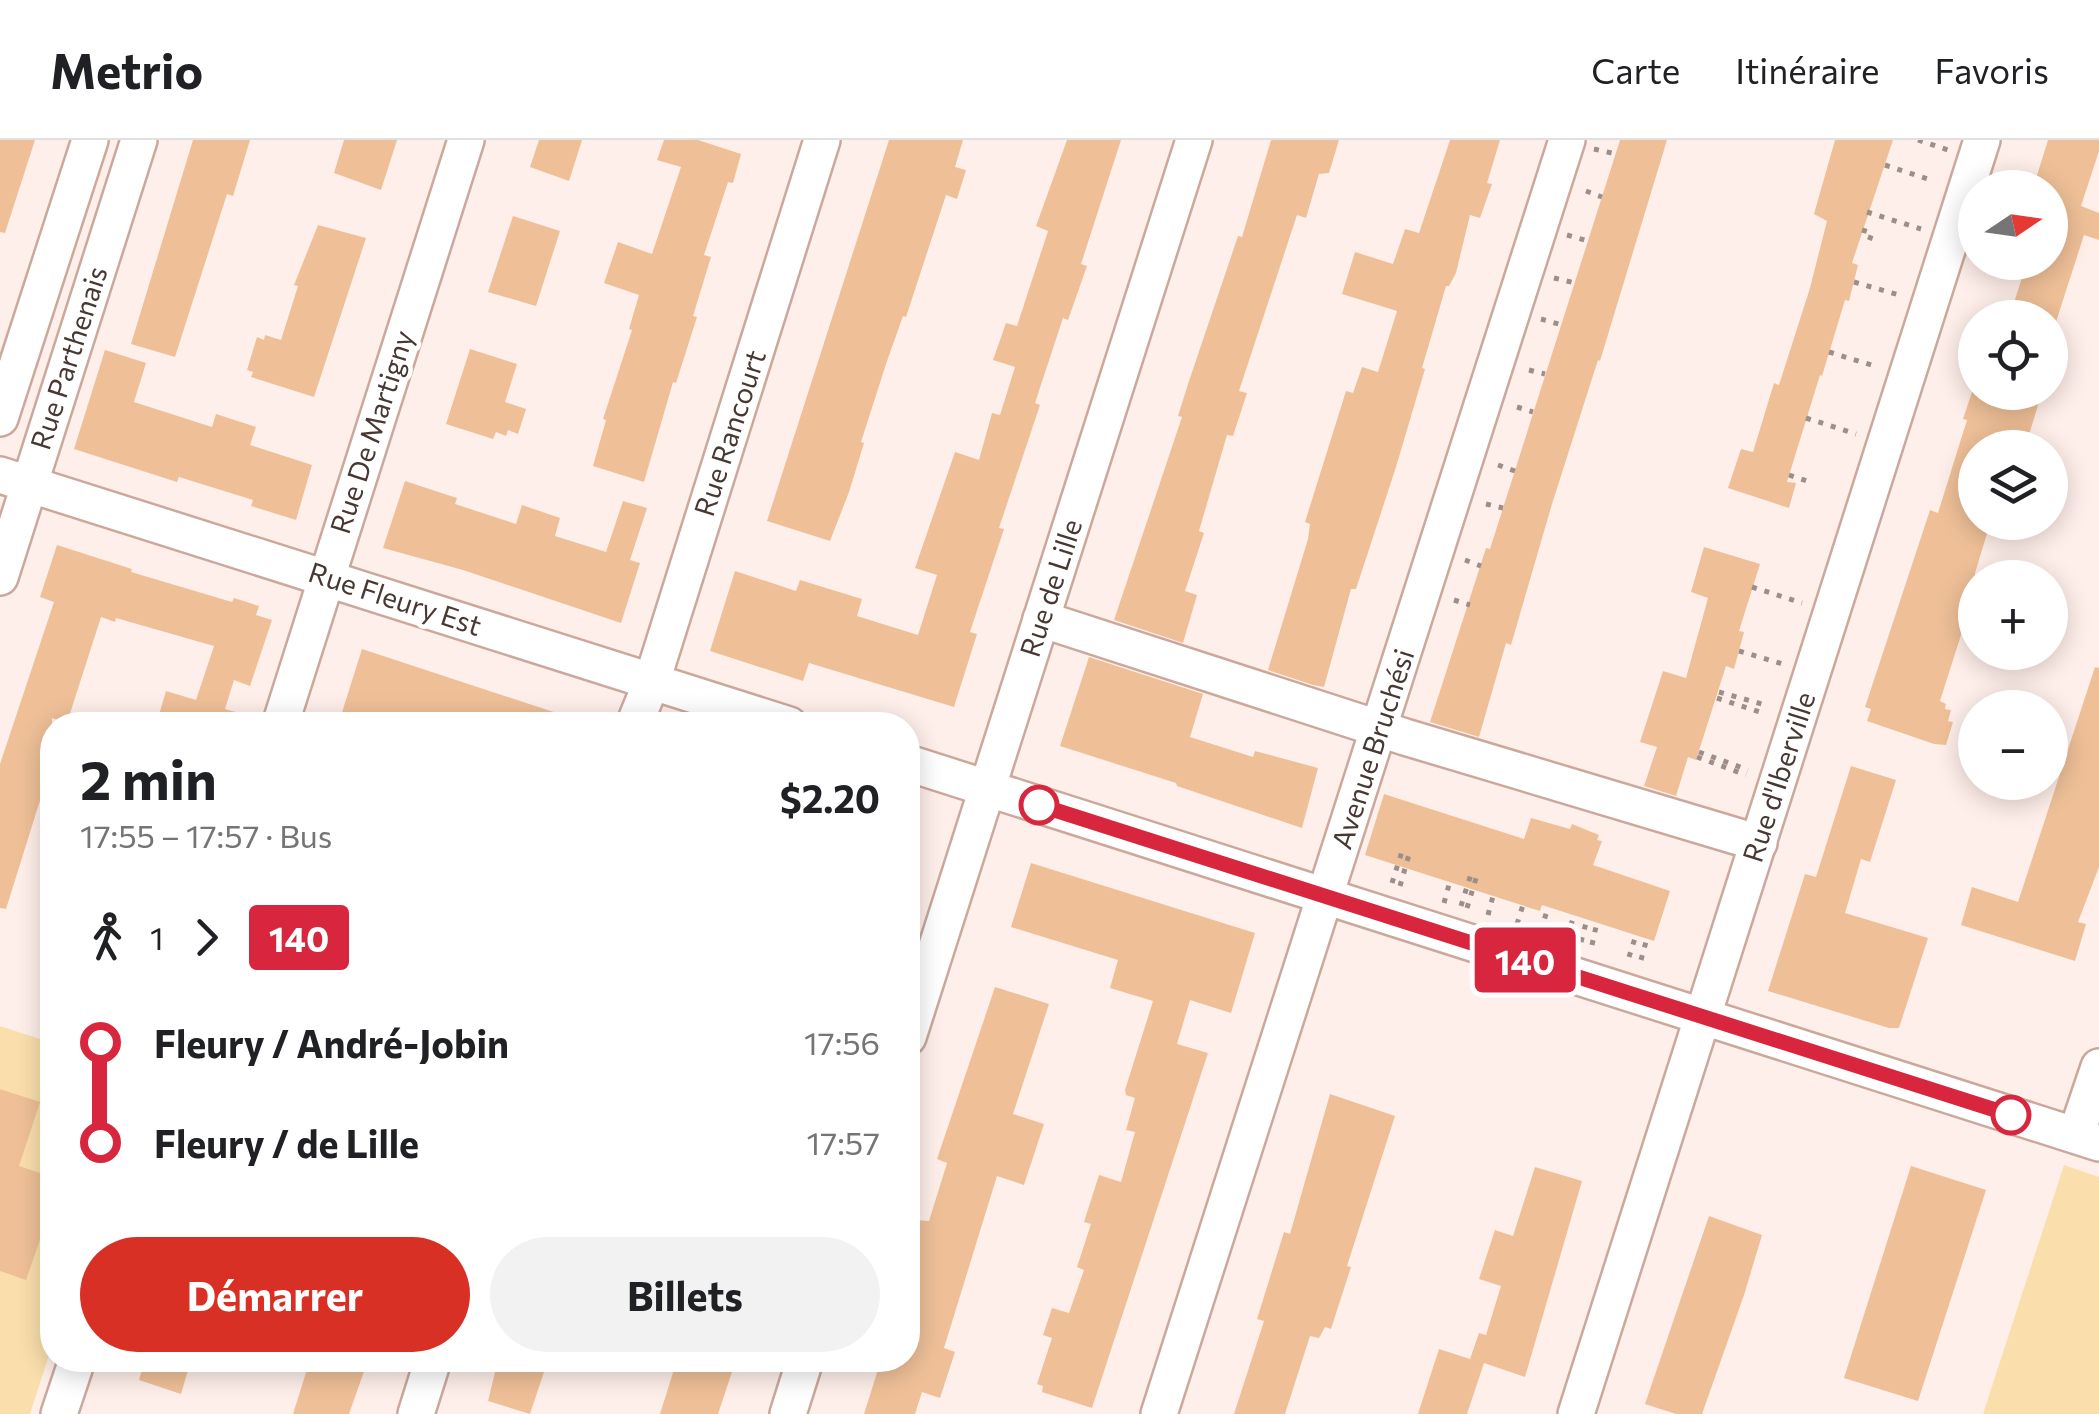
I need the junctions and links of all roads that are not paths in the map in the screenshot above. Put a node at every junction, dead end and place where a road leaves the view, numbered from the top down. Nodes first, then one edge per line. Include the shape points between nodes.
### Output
1 (90, 140) edge
2 (139, 140) edge
3 (466, 140) edge
4 (822, 140) edge
5 (1194, 140) edge
6 (1982, 140) edge
7 (1580, 144) edge
8 (0, 418) edge
9 (14, 480) edge
10 (0, 577) edge
11 (327, 577) junction
12 (1040, 620) junction
13 (652, 681) junction
14 (284, 712) edge
15 (639, 712) edge
16 (748, 712) edge
17 (1381, 729) junction
18 (920, 767) edge
19 (987, 788) junction
20 (1759, 843) junction
21 (1324, 897) junction
22 (920, 999) edge
23 (1702, 1016) junction
24 (2099, 1067) edge
25 (2088, 1139) edge
26 (73, 1372) edge
27 (429, 1372) edge
28 (801, 1372) edge
29 (60, 1414) edge
30 (416, 1414) edge
31 (788, 1414) edge
32 (1159, 1414) edge
33 (1576, 1414) edge

1 - 8 street, Rue Parthenais
2 - 9 street, Rue Parthenais
3 - 11 street, Rue De Martigny
4 - 13 street, Rue Rancourt
5 - 12 street, Rue de Lille
6 - 20 street, Rue d'Iberville
7 - 17 street, Avenue Bruchési
9 - 10 street, Rue Parthenais
9 - 11 street, Rue Fleury Est
11 - 13 street, Rue Fleury Est
11 - 14 street, Rue De Martigny
12 - 17 street
12 - 19 street, Rue de Lille
13 - 15 street, Rue Rancourt
13 - 16 street, Rue Fleury Est
17 - 20 street
17 - 21 street, Avenue Bruchési
18 - 19 street
19 - 21 street
19 - 22 street, Rue de Lille
20 - 23 street, Rue d'Iberville
21 - 23 street
21 - 32 street, Avenue Bruchési
23 - 25 street
23 - 33 street, Rue d'Iberville
24 - 25 street
26 - 29 street
27 - 30 street
28 - 31 street

